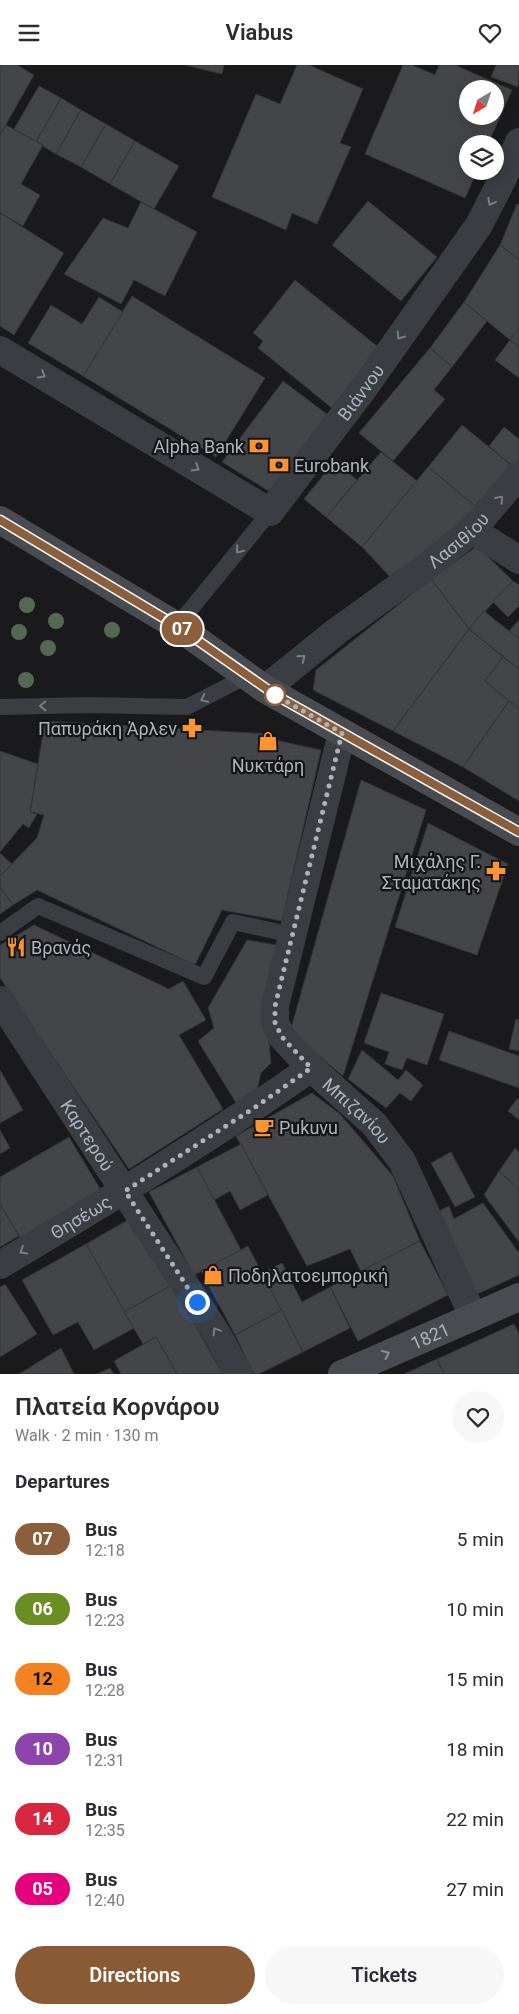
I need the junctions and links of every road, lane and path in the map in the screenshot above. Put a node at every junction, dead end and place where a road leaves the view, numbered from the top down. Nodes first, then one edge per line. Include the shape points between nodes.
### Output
1 (519, 142) edge
2 (0, 350) edge
3 (519, 475) edge
4 (270, 512) junction
5 (0, 520) edge
6 (472, 530) junction
7 (519, 560) edge
8 (177, 626) junction
9 (256, 683) junction
10 (0, 707) edge
11 (342, 733) junction
12 (519, 832) edge
13 (0, 933) edge
14 (292, 935) junction
15 (0, 1000) edge
16 (311, 1068) junction
17 (125, 1191) junction
18 (0, 1265) edge
19 (519, 1297) edge
20 (473, 1316) junction
21 (239, 1374) edge
22 (342, 1374) edge

1 -> 4 street, Βιάννου via 478,225 364,388
2 -> 4 street
6 -> 3 street, Λασιθίου
4 -> 8 lane, Βιάννου
5 - 8 main road
6 - 7 street
9 -> 6 street, Λασιθίου via 308,654
8 - 9 main road
9 -> 10 lane via 187,707
9 - 11 main road
11 - 12 main road
11 - 14 street, Μπιζανίου
13 - 14 lane via 38,906 204,977 233,922
14 - 16 street, Μπιζανίου via 275,1006 275,1023 282,1037
15 - 17 street, Καρτερού
16 - 17 street, Θησέως
16 - 20 street, Μπιζανίου via 374,1124 402,1161
17 -> 18 street, Θησέως
21 -> 17 street, Καρτερού via 217,1333
19 - 20 main road, 1821
22 -> 20 main road, 1821

